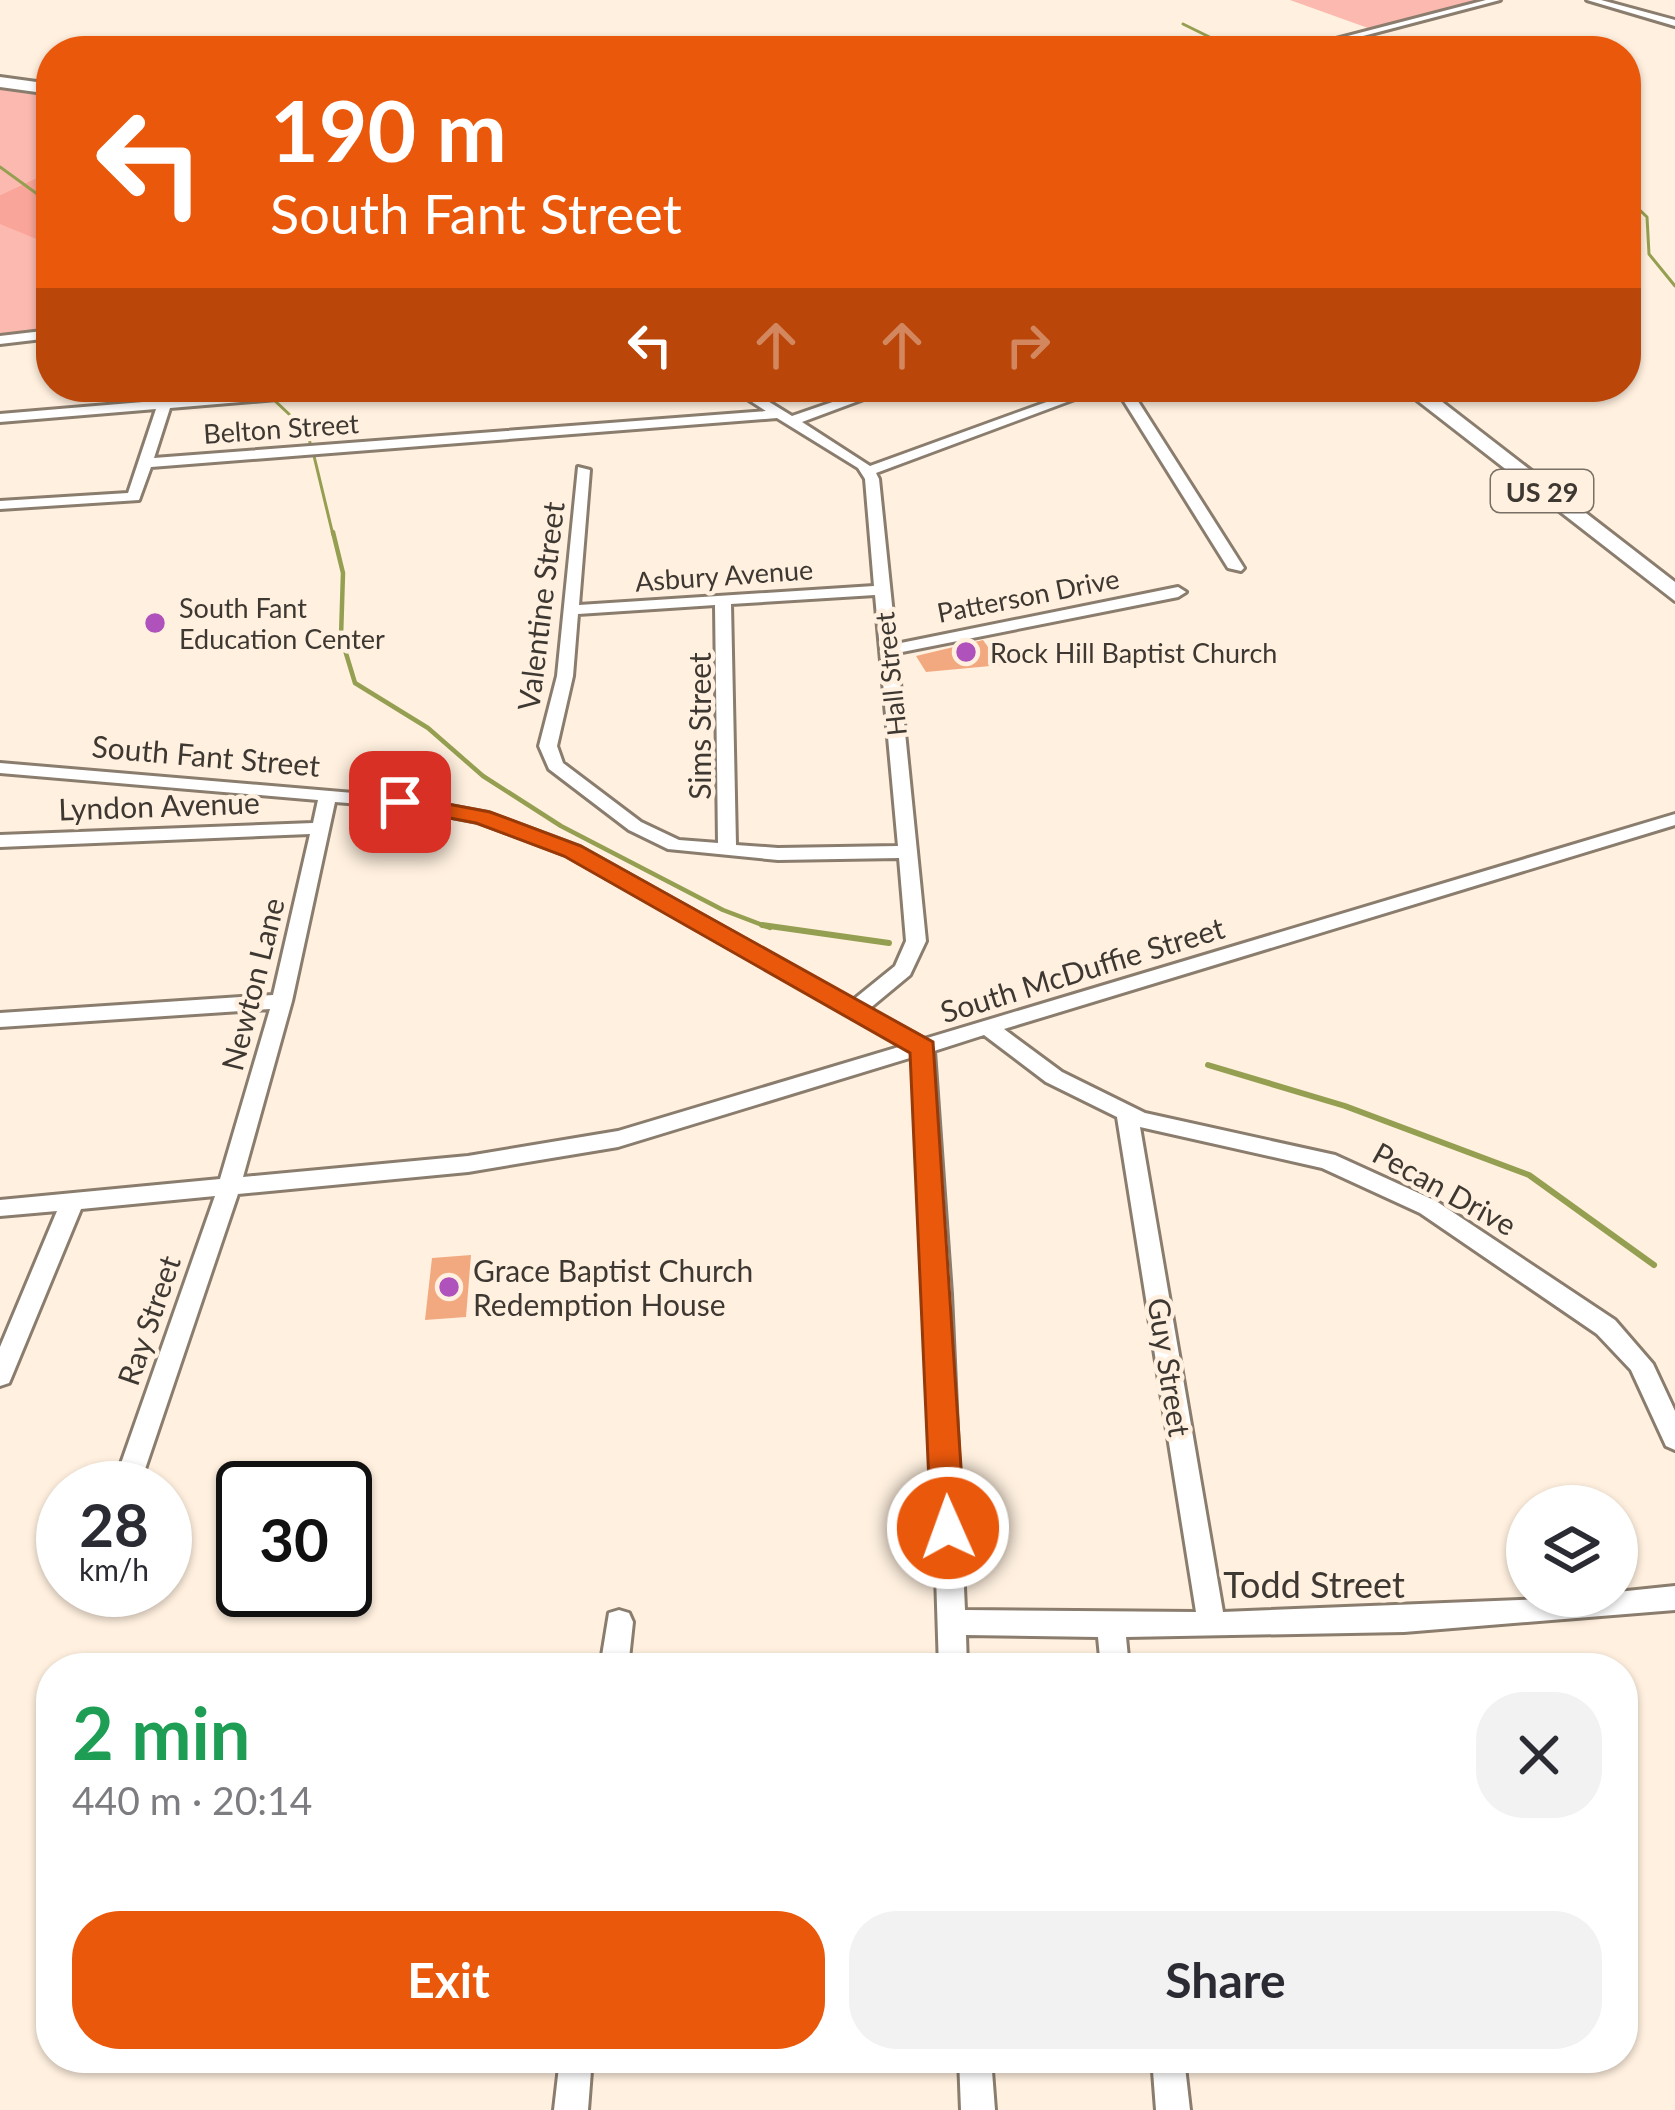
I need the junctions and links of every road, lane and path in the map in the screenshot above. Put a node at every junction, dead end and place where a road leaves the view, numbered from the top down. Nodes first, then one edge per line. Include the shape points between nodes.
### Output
1 (1496, 0) edge
2 (1591, 0) edge
3 (1675, 23) edge
4 (1343, 36) edge
5 (0, 82) edge
6 (36, 86) edge
7 (36, 336) edge
8 (0, 340) edge
9 (188, 402) edge
10 (760, 402) edge
11 (836, 402) edge
12 (1059, 402) edge
13 (1132, 402) edge
14 (1429, 402) edge
15 (164, 404) junction
16 (784, 417) junction
17 (0, 418) edge
18 (145, 463) junction
19 (583, 470) dead end
20 (869, 471) junction
21 (0, 505) edge
22 (1237, 568) dead end
23 (880, 590) junction
24 (1178, 592) dead end
25 (1675, 594) edge
26 (723, 601) junction
27 (572, 610) junction
28 (889, 650) junction
29 (0, 768) edge
30 (328, 795) junction
31 (1666, 822) edge
32 (320, 828) junction
33 (0, 841) edge
34 (1675, 842) edge
35 (727, 851) junction
36 (906, 852) junction
37 (282, 1001) junction
38 (855, 1009) junction
39 (0, 1019) edge
40 (988, 1028) junction
41 (923, 1048) junction
42 (1127, 1114) junction
43 (229, 1187) junction
44 (74, 1201) junction
45 (0, 1208) edge
46 (0, 1376) edge
47 (1675, 1439) edge
48 (135, 1461) edge
49 (1675, 1598) edge
50 (1211, 1620) junction
51 (619, 1622) dead end
52 (952, 1622) junction
53 (1111, 1628) junction
54 (616, 1653) edge
55 (953, 1653) edge
56 (1114, 1653) edge
57 (575, 2073) edge
58 (976, 2073) edge
59 (1170, 2073) edge
60 (571, 2110) edge
61 (978, 2110) edge
62 (1174, 2110) edge

1 - 4 street
2 - 3 street
5 - 6 highway
7 - 8 street
9 - 15 street
10 - 16 street
11 - 16 street, Belton Street
12 - 20 street
13 - 22 street
14 - 25 highway, US 29
15 - 17 street
15 - 18 street
16 - 18 street, Belton Street
16 - 20 street
18 - 21 street via 134,496
19 - 27 street, Valentine Street
20 - 23 street, Hall Street
23 - 26 street, Asbury Avenue
23 - 28 street, Hall Street
24 - 28 street, Patterson Drive
26 - 27 street, Asbury Avenue
26 - 35 street, Sims Street
27 - 35 street, Valentine Street via 552,761 658,840
28 - 36 street, Hall Street
29 - 30 street, South Fant Street
30 - 32 street, Newton Lane
30 - 38 street, South Fant Street via 441,808 538,835
31 - 34 street
31 - 40 street, South McDuffie Street
32 - 33 street, Lyndon Avenue
32 - 37 street, Newton Lane
35 - 36 street
36 - 38 street, Hall Street via 912,957
37 - 39 street
37 - 43 street, Newton Lane
38 - 41 street, South Fant Street
40 - 41 street, South McDuffie Street
40 - 42 street, Pecan Drive via 1054,1077
41 - 43 street, South McDuffie Street via 581,1146
41 - 52 street
42 - 47 street, Pecan Drive via 1327,1161 1428,1207 1619,1339 1658,1393
42 - 50 street, Guy Street
43 - 44 street, South McDuffie Street
43 - 48 street, Ray Street
44 - 45 street, South McDuffie Street
44 - 46 street
49 - 50 street, Todd Street via 1480,1618
50 - 53 street, Todd Street
51 - 54 street
52 - 53 street, Todd Street
52 - 55 street
53 - 56 street
57 - 60 street
58 - 61 street
59 - 62 street

